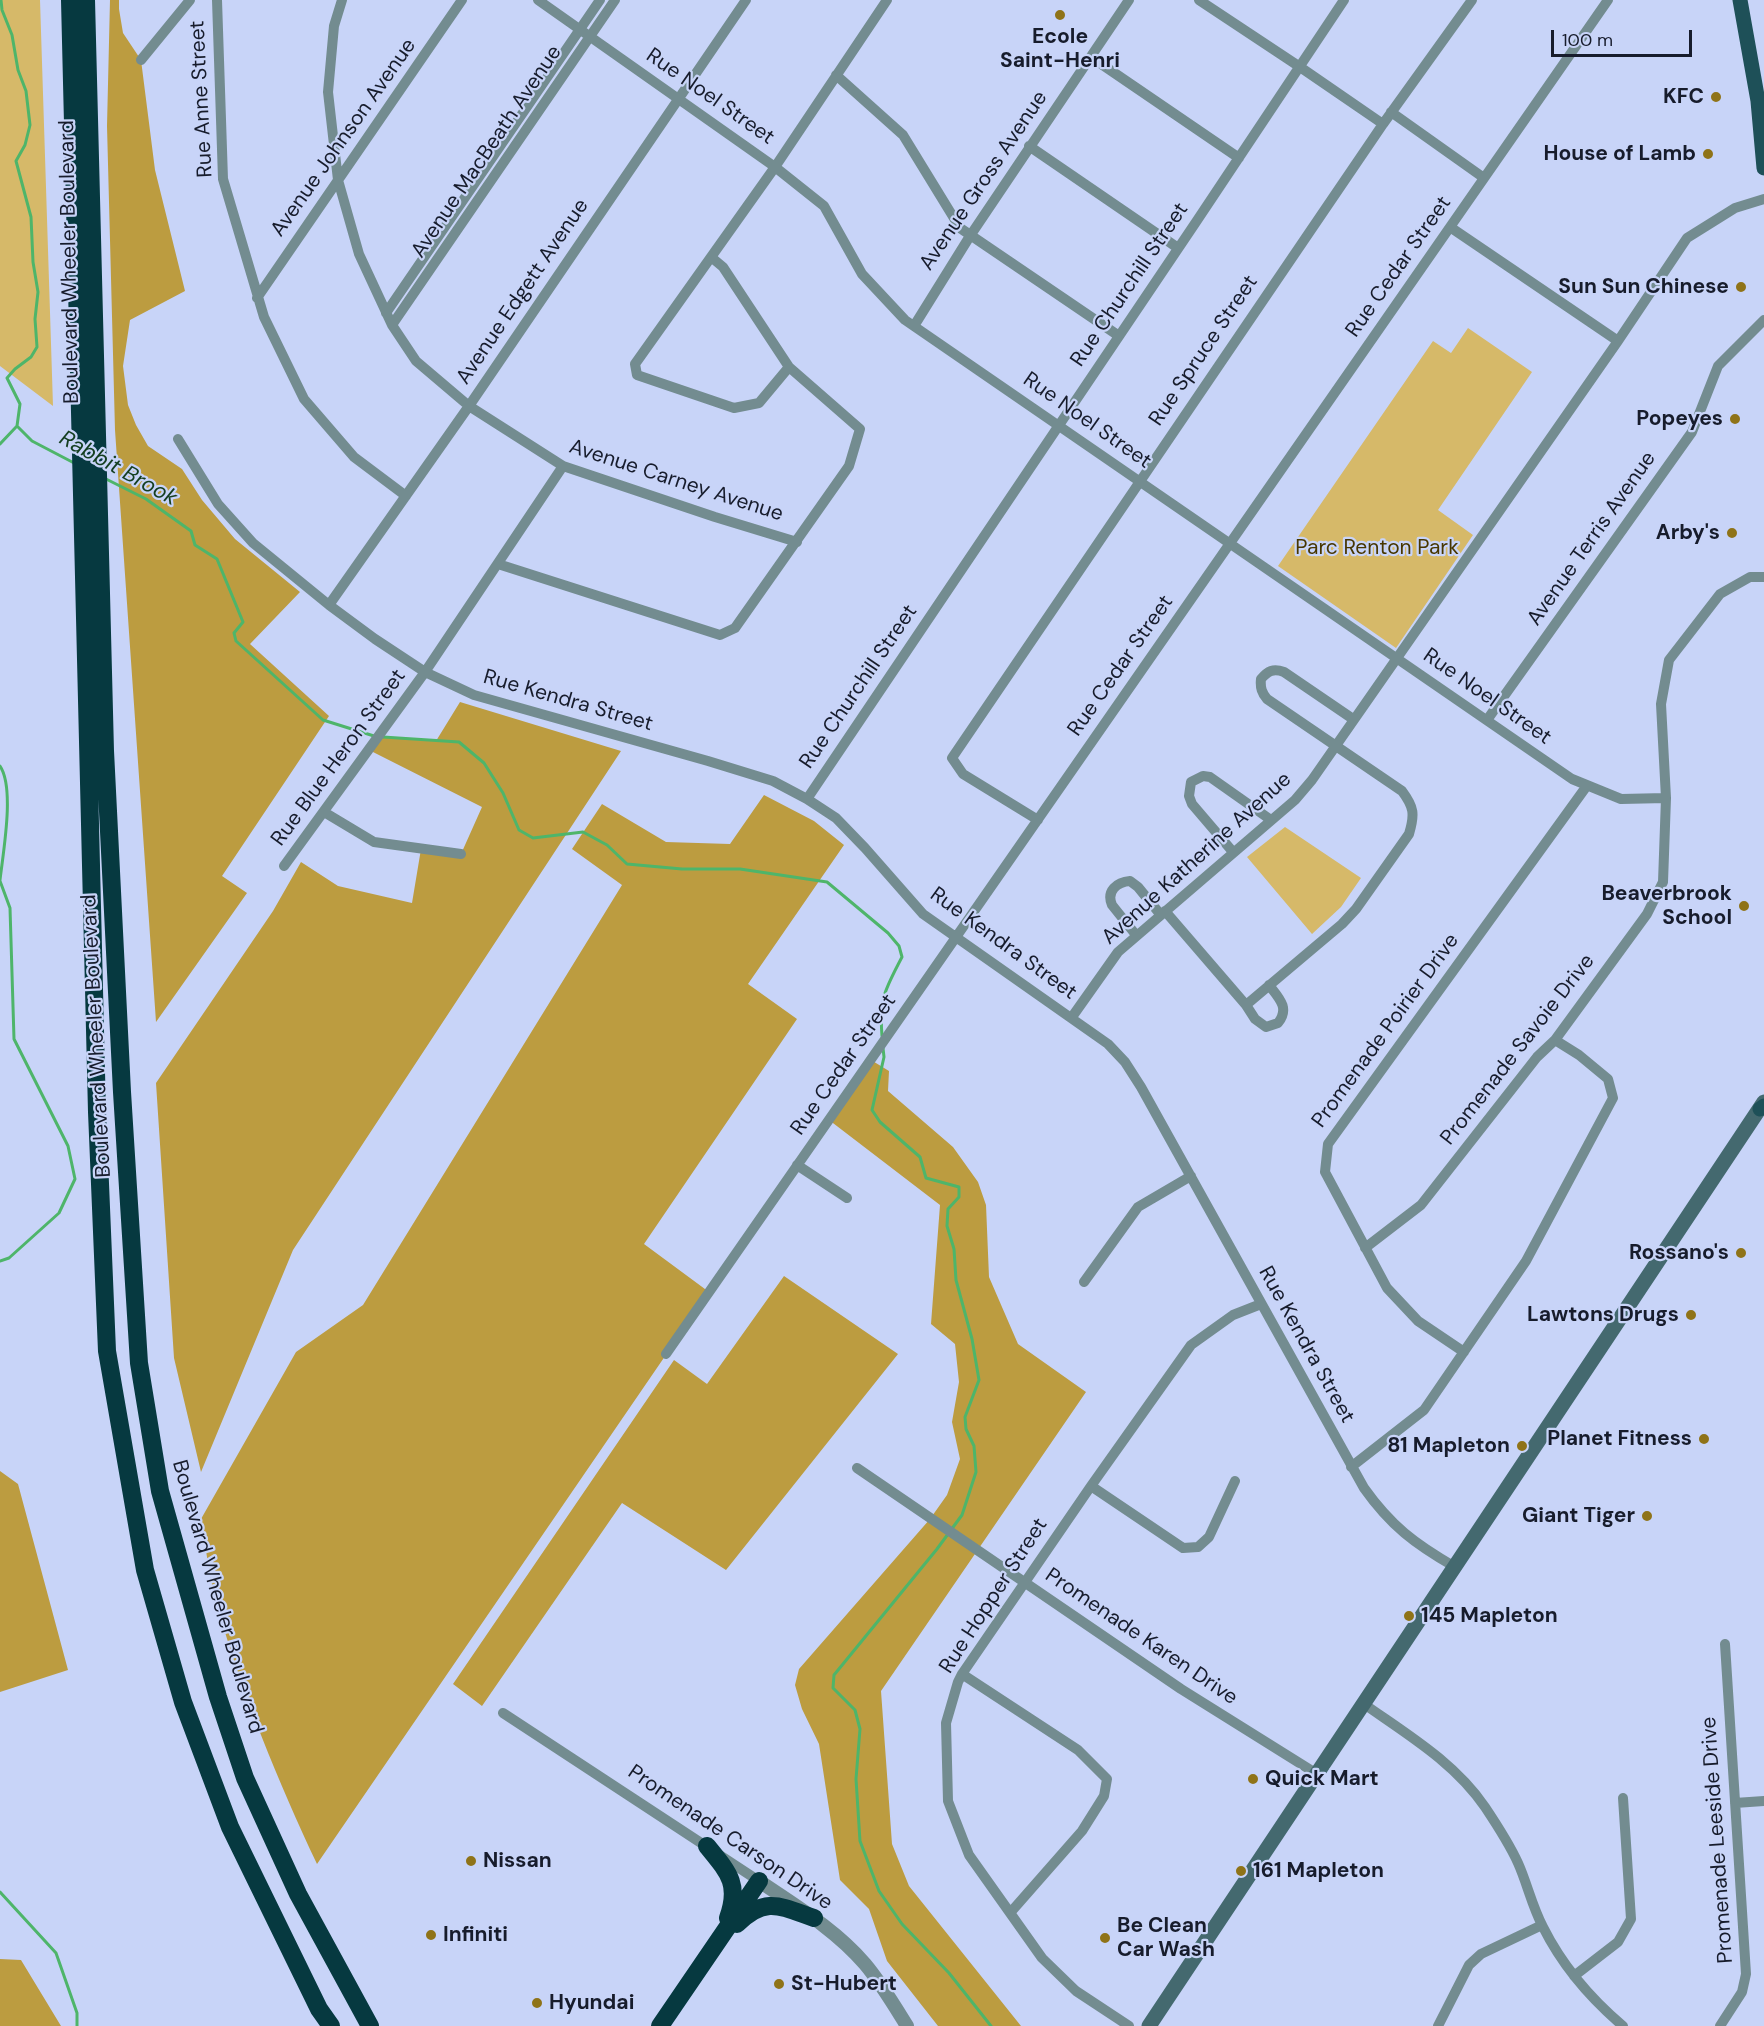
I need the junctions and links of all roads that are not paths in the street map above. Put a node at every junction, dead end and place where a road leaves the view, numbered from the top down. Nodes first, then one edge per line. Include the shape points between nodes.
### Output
1 (70, 0) edge
2 (86, 0) edge
3 (190, 0) edge
4 (217, 0) edge
5 (342, 0) edge
6 (462, 0) edge
7 (538, 0) edge
8 (600, 0) edge
9 (615, 0) edge
10 (746, 0) edge
11 (887, 0) edge
12 (1129, 0) edge
13 (1199, 0) edge
14 (1344, 0) edge
15 (1472, 0) edge
16 (1608, 0) edge
17 (1740, 0) edge
18 (580, 30) junction
19 (589, 37) junction
20 (1091, 57) junction
21 (141, 60) dead end
22 (1300, 67) junction
23 (836, 75) junction
24 (678, 98) junction
25 (1391, 112) junction
26 (1383, 124) junction
27 (1029, 146) junction
28 (1239, 158) junction
29 (775, 166) junction
30 (1764, 168) edge
31 (1484, 178) junction
32 (338, 180) junction
33 (1764, 199) edge
34 (1450, 227) junction
35 (970, 236) junction
36 (1175, 245) junction
37 (711, 257) junction
38 (257, 298) junction
39 (386, 313) junction
40 (1764, 320) edge
41 (392, 325) junction
42 (914, 326) junction
43 (1119, 336) junction
44 (1618, 341) junction
45 (789, 367) junction
46 (469, 406) junction
47 (1059, 426) junction
48 (178, 439) dead end
49 (563, 466) junction
50 (1139, 481) junction
51 (406, 495) junction
52 (797, 542) junction
53 (1230, 544) junction
54 (498, 564) junction
55 (1764, 577) edge
56 (329, 605) junction
57 (1396, 658) junction
58 (425, 672) junction
59 (1353, 719) junction
60 (1487, 720) junction
61 (1336, 746) junction
62 (1586, 786) junction
63 (1666, 798) junction
64 (807, 799) junction
65 (324, 812) junction
66 (1038, 820) junction
67 (1271, 820) junction
68 (1233, 852) junction
69 (461, 854) dead end
70 (284, 866) dead end
71 (1163, 913) junction
72 (1136, 934) junction
73 (956, 937) junction
74 (1269, 986) junction
75 (1246, 1005) junction
76 (1072, 1017) junction
77 (1555, 1040) junction
78 (1763, 1106) edge
79 (797, 1165) junction
80 (1191, 1176) junction
81 (847, 1198) dead end
82 (1365, 1248) junction
83 (1084, 1282) dead end
84 (1261, 1304) junction
85 (1464, 1352) junction
86 (666, 1354) dead end
87 (1351, 1467) junction
88 (856, 1468) dead end
89 (1235, 1481) dead end
90 (1091, 1486) junction
91 (1455, 1567) junction
92 (1025, 1583) junction
93 (1725, 1644) dead end
94 (962, 1674) junction
95 (1364, 1704) junction
96 (503, 1713) dead end
97 (1317, 1774) junction
98 (1623, 1798) dead end
99 (1764, 1801) edge
100 (1736, 1803) junction
101 (707, 1846) junction
102 (278, 1849) junction
103 (759, 1881) junction
104 (1010, 1913) junction
105 (814, 1918) junction
106 (1542, 1925) junction
107 (720, 1940) junction
108 (1574, 1976) junction
109 (329, 2026) edge
110 (370, 2026) edge
111 (384, 2026) edge
112 (660, 2026) edge
113 (907, 2026) edge
114 (1129, 2026) edge
115 (1149, 2026) edge
116 (1438, 2026) edge
117 (1623, 2026) edge
118 (1720, 2026) edge

1 - 109 highway, Boulevard Wheeler Boulevard via 97,1112 107,1351 145,1570 183,1702 230,1827
2 - 102 highway, Boulevard Wheeler Boulevard via 105,751 139,1362 160,1491 214,1686 245,1778
3 - 21 street
4 - 38 street, Rue Anne Street via 223,179
5 - 32 street, Avenue Carney Avenue via 334,26 328,92
6 - 32 street, Avenue Johnson Avenue
7 - 18 street, Rue Noel Street
8 - 18 street, Avenue MacBeath Avenue
9 - 19 street, Avenue MacBeath Avenue
10 - 24 street, Avenue Edgett Avenue
11 - 23 street
12 - 20 street, Avenue Gross Avenue
13 - 22 street
14 - 22 street, Rue Churchill Street
15 - 25 street, Rue Spruce Street
16 - 31 street, Rue Cedar Street
17 - 30 main road via 1758,100
18 - 19 street, Rue Noel Street
18 - 39 street, Avenue MacBeath Avenue
19 - 24 street, Rue Noel Street
19 - 41 street, Avenue MacBeath Avenue
20 - 27 street, Avenue Gross Avenue
20 - 28 street
22 - 26 street
22 - 28 street, Rue Churchill Street
23 - 29 street
23 - 35 street via 903,135 960,228
24 - 29 street, Rue Noel Street
24 - 46 street, Avenue Edgett Avenue
25 - 26 street, Rue Spruce Street
25 - 31 street
26 - 50 street, Rue Spruce Street
27 - 35 street, Avenue Gross Avenue
27 - 36 street
28 - 36 street, Rue Churchill Street
29 - 37 street
29 - 42 street, Rue Noel Street via 825,206 862,274
31 - 34 street, Rue Cedar Street
32 - 38 street, Avenue Johnson Avenue
32 - 39 street, Avenue Carney Avenue via 359,254
33 - 44 street, Avenue Katherine Avenue via 1735,208 1687,238
34 - 44 street
34 - 53 street, Rue Cedar Street
35 - 42 street, Avenue Gross Avenue
35 - 43 street
36 - 43 street, Rue Churchill Street
37 - 45 street via 723,267
37 - 45 street via 635,364 637,375 734,408 759,403
38 - 51 street, Rue Anne Street via 304,399 354,457
39 - 41 street, Avenue Carney Avenue
40 - 60 street, Avenue Terris Avenue via 1718,366 1692,432
41 - 46 street, Avenue Carney Avenue via 416,361
42 - 47 street, Rue Noel Street
43 - 47 street, Rue Churchill Street
44 - 57 street, Avenue Katherine Avenue
45 - 52 street via 860,429 849,466
46 - 49 street, Avenue Carney Avenue
46 - 51 street, Avenue Edgett Avenue
47 - 50 street, Rue Noel Street
47 - 64 street, Rue Churchill Street
48 - 56 street, Rue Kendra Street via 219,504 253,543
49 - 52 street, Avenue Carney Avenue
49 - 54 street, Rue Blue Heron Street
50 - 53 street, Rue Noel Street
50 - 66 street, Rue Spruce Street via 952,758 963,774
51 - 56 street, Avenue Edgett Avenue
52 - 54 street via 735,628 720,634
53 - 57 street, Rue Noel Street
53 - 66 street, Rue Cedar Street
54 - 58 street, Rue Blue Heron Street
55 - 63 street, Promenade Savoie Drive via 1750,577 1720,594 1669,660 1661,704
56 - 58 street, Rue Kendra Street
57 - 59 street, Avenue Katherine Avenue
57 - 60 street, Rue Noel Street
58 - 64 street, Rue Kendra Street via 474,695 708,760 773,782
58 - 65 street, Rue Blue Heron Street
59 - 61 street, Avenue Katherine Avenue
59 - 61 street via 1284,672 1271,670 1261,679 1262,693 1267,699
60 - 62 street, Rue Noel Street
61 - 67 street, Avenue Katherine Avenue via 1295,800
61 - 74 street via 1402,790 1411,803 1414,819 1409,834 1356,909
62 - 63 street, Rue Noel Street via 1621,799
62 - 82 street, Promenade Poirier Drive via 1328,1144 1325,1172
63 - 77 street, Promenade Savoie Drive via 1663,882 1647,914
64 - 73 street, Rue Kendra Street via 836,818 923,914
65 - 69 street via 374,842
65 - 70 street, Rue Blue Heron Street
66 - 73 street, Rue Cedar Street
67 - 68 street, Avenue Katherine Avenue
67 - 68 street via 1210,777 1191,782 1192,804
68 - 71 street, Avenue Katherine Avenue
71 - 72 street, Avenue Katherine Avenue
71 - 72 street via 1130,881 1118,884 1110,900
71 - 75 street
72 - 76 street, Avenue Katherine Avenue via 1118,952
73 - 76 street, Rue Kendra Street
73 - 79 street, Rue Cedar Street
74 - 75 street
74 - 75 street via 1283,1004 1278,1023 1266,1027 1260,1024
76 - 80 street, Rue Kendra Street via 1125,1062
77 - 82 street, Promenade Savoie Drive via 1537,1057 1421,1205
77 - 85 street via 1608,1079 1613,1098 1526,1261
78 - 91 main road
79 - 81 street
79 - 86 street, Rue Cedar Street
80 - 83 street via 1138,1207
80 - 84 street, Rue Kendra Street
82 - 85 street, Promenade Poirier Drive via 1387,1288 1418,1321
84 - 87 street, Rue Kendra Street
84 - 90 street, Rue Hopper Street via 1233,1315 1191,1345
85 - 87 street via 1424,1410
87 - 91 street, Rue Kendra Street via 1378,1508 1398,1529
88 - 92 street, Promenade Karen Drive
89 - 90 street via 1209,1537 1198,1546 1183,1548
90 - 92 street, Rue Hopper Street
91 - 95 main road
92 - 94 street, Rue Hopper Street
92 - 97 street, Promenade Karen Drive via 1181,1689
93 - 100 street, Promenade Leeside Drive
94 - 104 street, Rue Hopper Street via 946,1723 948,1801 969,1855
94 - 104 street via 1078,1750 1107,1779 1104,1796 1083,1831
95 - 97 main road
95 - 106 street via 1447,1763 1466,1783 1502,1832
96 - 101 street, Promenade Carson Drive
97 - 115 main road
98 - 108 street via 1631,1919 1618,1942
99 - 100 street
100 - 118 street, Promenade Leeside Drive via 1746,1974 1742,1992
101 - 103 street, Promenade Carson Drive
101 - 107 highway via 733,1882 733,1905
102 - 110 highway, Boulevard Wheeler Boulevard via 298,1894
102 - 111 highway via 364,2002
103 - 105 street, Promenade Carson Drive
103 - 107 highway
104 - 114 street, Rue Hopper Street via 1042,1958 1076,1991
105 - 107 highway via 783,1907 758,1907
105 - 113 street, Promenade Carson Drive via 865,1964
106 - 108 street
106 - 116 street via 1481,1954 1469,1965
107 - 112 highway
108 - 117 street

